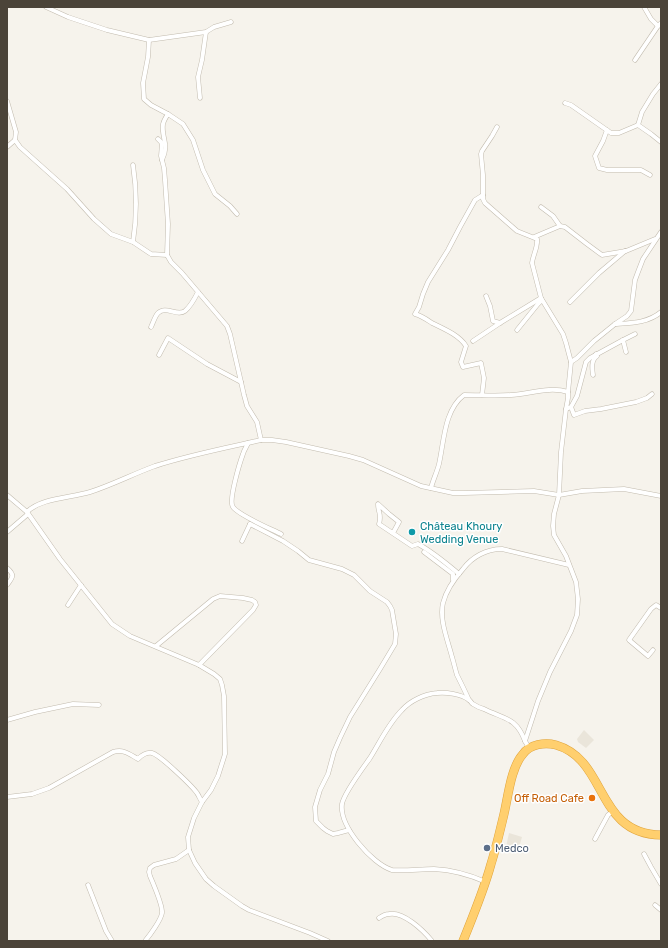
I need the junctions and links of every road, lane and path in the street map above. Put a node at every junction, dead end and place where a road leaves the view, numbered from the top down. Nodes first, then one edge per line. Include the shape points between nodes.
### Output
1 (46, 7) edge
2 (644, 7) edge
3 (231, 22) dead end
4 (659, 24) edge
5 (206, 32) junction
6 (149, 40) junction
7 (635, 60) dead end
8 (661, 84) edge
9 (659, 90) edge
10 (200, 98) dead end
11 (7, 101) edge
12 (565, 103) dead end
13 (168, 114) junction
14 (638, 125) junction
15 (497, 127) dead end
16 (606, 130) junction
17 (158, 139) dead end
18 (15, 140) junction
19 (661, 142) edge
20 (7, 147) edge
21 (162, 160) junction
22 (133, 165) dead end
23 (650, 175) dead end
24 (483, 195) junction
25 (541, 207) dead end
26 (237, 214) dead end
27 (560, 226) junction
28 (661, 232) edge
29 (534, 237) junction
30 (656, 239) junction
31 (133, 242) junction
32 (626, 251) junction
33 (167, 255) junction
34 (198, 292) junction
35 (486, 296) dead end
36 (542, 299) junction
37 (570, 302) dead end
38 (661, 312) edge
39 (500, 323) junction
40 (614, 324) junction
41 (151, 327) dead end
42 (517, 330) dead end
43 (635, 334) dead end
44 (623, 340) junction
45 (473, 341) dead end
46 (626, 352) dead end
47 (596, 354) junction
48 (159, 355) dead end
49 (571, 362) junction
50 (593, 375) dead end
51 (241, 382) junction
52 (568, 392) junction
53 (652, 394) dead end
54 (482, 395) junction
55 (571, 407) junction
56 (566, 409) junction
57 (261, 440) junction
58 (248, 443) junction
59 (431, 488) junction
60 (559, 495) junction
61 (7, 496) edge
62 (661, 496) edge
63 (27, 513) junction
64 (252, 519) junction
65 (250, 524) junction
66 (7, 532) edge
67 (393, 533) junction
68 (281, 534) dead end
69 (242, 542) dead end
70 (424, 552) dead end
71 (569, 565) junction
72 (7, 568) edge
73 (459, 574) junction
74 (452, 583) junction
75 (7, 585) edge
76 (81, 585) junction
77 (68, 605) dead end
78 (661, 608) edge
79 (156, 646) junction
80 (653, 650) dead end
81 (199, 665) junction
82 (469, 700) junction
83 (99, 705) dead end
84 (7, 720) edge
85 (527, 745) junction
86 (7, 797) edge
87 (202, 802) junction
88 (613, 811) junction
89 (349, 830) junction
90 (661, 835) edge
91 (595, 839) dead end
92 (189, 850) junction
93 (644, 854) dead end
94 (486, 882) junction
95 (661, 884) edge
96 (88, 885) dead end
97 (655, 905) dead end
98 (661, 910) edge
99 (379, 918) dead end
100 (112, 941) edge
101 (146, 941) edge
102 (328, 941) edge
103 (432, 941) edge
104 (463, 941) edge

1 - 6 street via 106,30
2 - 4 street via 651,19
3 - 5 street
4 - 7 street
5 - 6 street
5 - 10 street via 198,77
6 - 13 street via 143,83 144,99
8 - 9 street
9 - 14 street via 642,112
11 - 18 street via 16,132
12 - 16 street
13 - 21 street via 163,132 166,153
13 - 26 street via 183,124 193,140 215,194
14 - 16 street via 619,133
14 - 19 street
15 - 24 street via 482,151
16 - 23 street via 595,156 599,168 641,170
17 - 21 street via 162,144
18 - 20 street
18 - 31 street via 111,234
21 - 33 street via 168,224
22 - 31 street via 136,196
24 - 29 street via 485,204 517,231
24 - 54 street via 475,200 428,282 415,314 441,327 466,345 463,367 481,363 484,378
25 - 27 street via 553,216
27 - 29 street
27 - 32 street via 565,227 602,255
28 - 30 street
29 - 36 street via 538,241 532,263
30 - 32 street
30 - 40 street via 643,258 635,280 631,311
31 - 33 street via 151,254
32 - 37 street
33 - 34 street
34 - 41 street via 185,311 159,312
34 - 51 street via 228,330
35 - 39 street via 493,321
36 - 39 street
36 - 42 street
36 - 49 street via 563,334
38 - 40 street via 649,319
39 - 45 street
40 - 49 street
43 - 44 street
44 - 46 street
44 - 47 street
47 - 50 street via 592,362
47 - 55 street via 586,362 577,396
48 - 51 street via 168,338 207,364
49 - 52 street
51 - 57 street via 247,406 257,422
52 - 54 street via 553,389 516,395
52 - 56 street
53 - 55 street via 636,402 585,410 574,415
54 - 59 street via 464,395 449,414
55 - 56 street
56 - 60 street
57 - 58 street
57 - 59 street via 286,442 363,460
58 - 63 street via 154,466 90,492 42,503
58 - 64 street via 231,502 234,508
59 - 60 street via 453,493 534,491
60 - 62 street via 624,489
60 - 71 street via 554,514 554,535
61 - 63 street
63 - 66 street
63 - 76 street
64 - 65 street
64 - 68 street
65 - 69 street
65 - 89 street via 288,544 309,560 354,575 370,591 387,602 392,610 395,644 350,717 334,752 315,807 316,821 327,831 332,834
67 - 67 street via 379,524 381,517 378,504 399,522
67 - 73 street via 412,546 422,546
70 - 74 street via 453,574
71 - 73 street via 494,549 479,555
71 - 85 street via 576,582 577,615 538,701
72 - 75 street via 12,574
73 - 74 street
74 - 82 street via 443,602 443,622 457,674
76 - 77 street
76 - 79 street via 112,624 130,636
78 - 80 street via 656,605 651,609 629,640 648,656
79 - 81 street
79 - 81 street via 213,599 220,596 236,597 255,602 253,610
81 - 87 street via 220,679 224,696 224,759 211,790
82 - 85 street via 476,706 511,721 521,731
82 - 89 street via 456,694 432,694 412,702 403,709 390,724 344,796 342,813
83 - 84 street via 73,704
85 - 88 highway via 553,744 573,754 590,772
85 - 94 highway via 511,781
86 - 87 street via 32,794 49,788 119,750 138,759 144,754 155,754 192,788
87 - 92 street via 190,828
88 - 90 highway via 634,830
88 - 91 street via 608,815
89 - 94 street via 367,853 387,869 451,871
92 - 101 street via 173,860 150,868 150,876 162,910
92 - 102 street via 206,879 242,906
93 - 95 street
94 - 104 highway
96 - 100 street
97 - 98 street
99 - 103 street via 389,913 399,915 418,926

